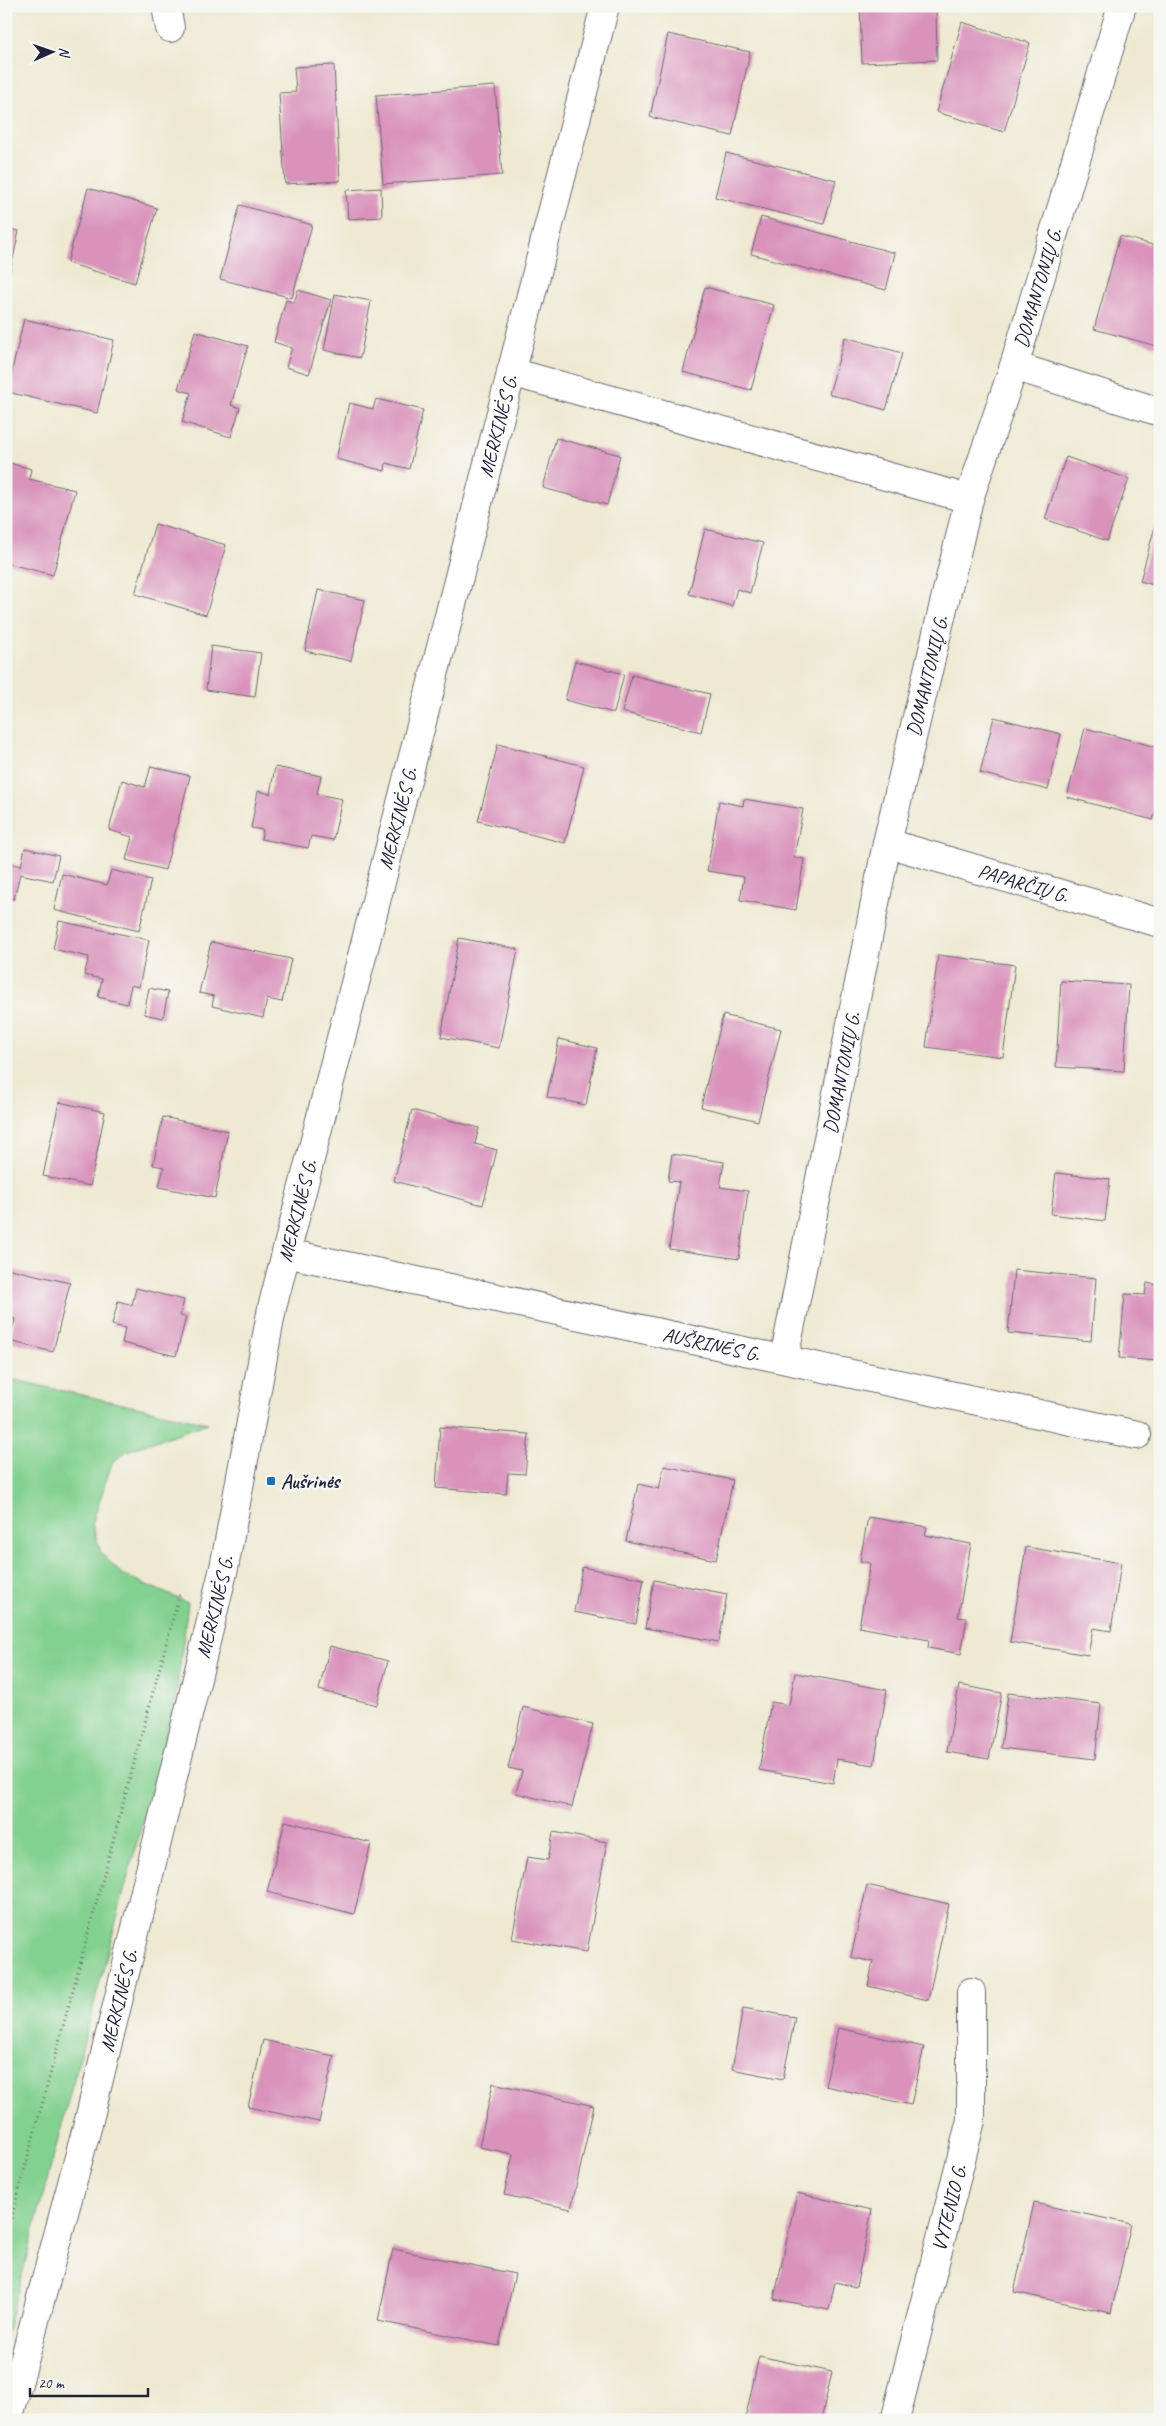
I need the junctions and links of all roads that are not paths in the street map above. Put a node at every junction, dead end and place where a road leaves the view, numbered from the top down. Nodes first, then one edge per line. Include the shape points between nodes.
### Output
1 (605, 6) edge
2 (1122, 6) edge
3 (1014, 366) junction
4 (511, 372) junction
5 (1160, 412) edge
6 (969, 499) junction
7 (887, 843) junction
8 (1160, 923) edge
9 (286, 1252) junction
10 (784, 1359) junction
11 (1137, 1435) dead end
12 (971, 1992) dead end
13 (8, 2420) edge
14 (895, 2420) edge

1 - 4 street, MERKINĖS G.
2 - 3 street, DOMANTONIŲ G.
3 - 5 street
3 - 6 street, DOMANTONIŲ G.
4 - 6 street
4 - 9 street, MERKINĖS G.
6 - 7 street, DOMANTONIŲ G.
7 - 8 street, PAPARČIŲ G.
7 - 10 street, DOMANTONIŲ G.
9 - 10 street, AUŠRINĖS G.
9 - 13 street, MERKINĖS G. via 272,1308 224,1568 88,2124
10 - 11 street, AUŠRINĖS G.
12 - 14 street, VYTENIO G. via 971,2120

